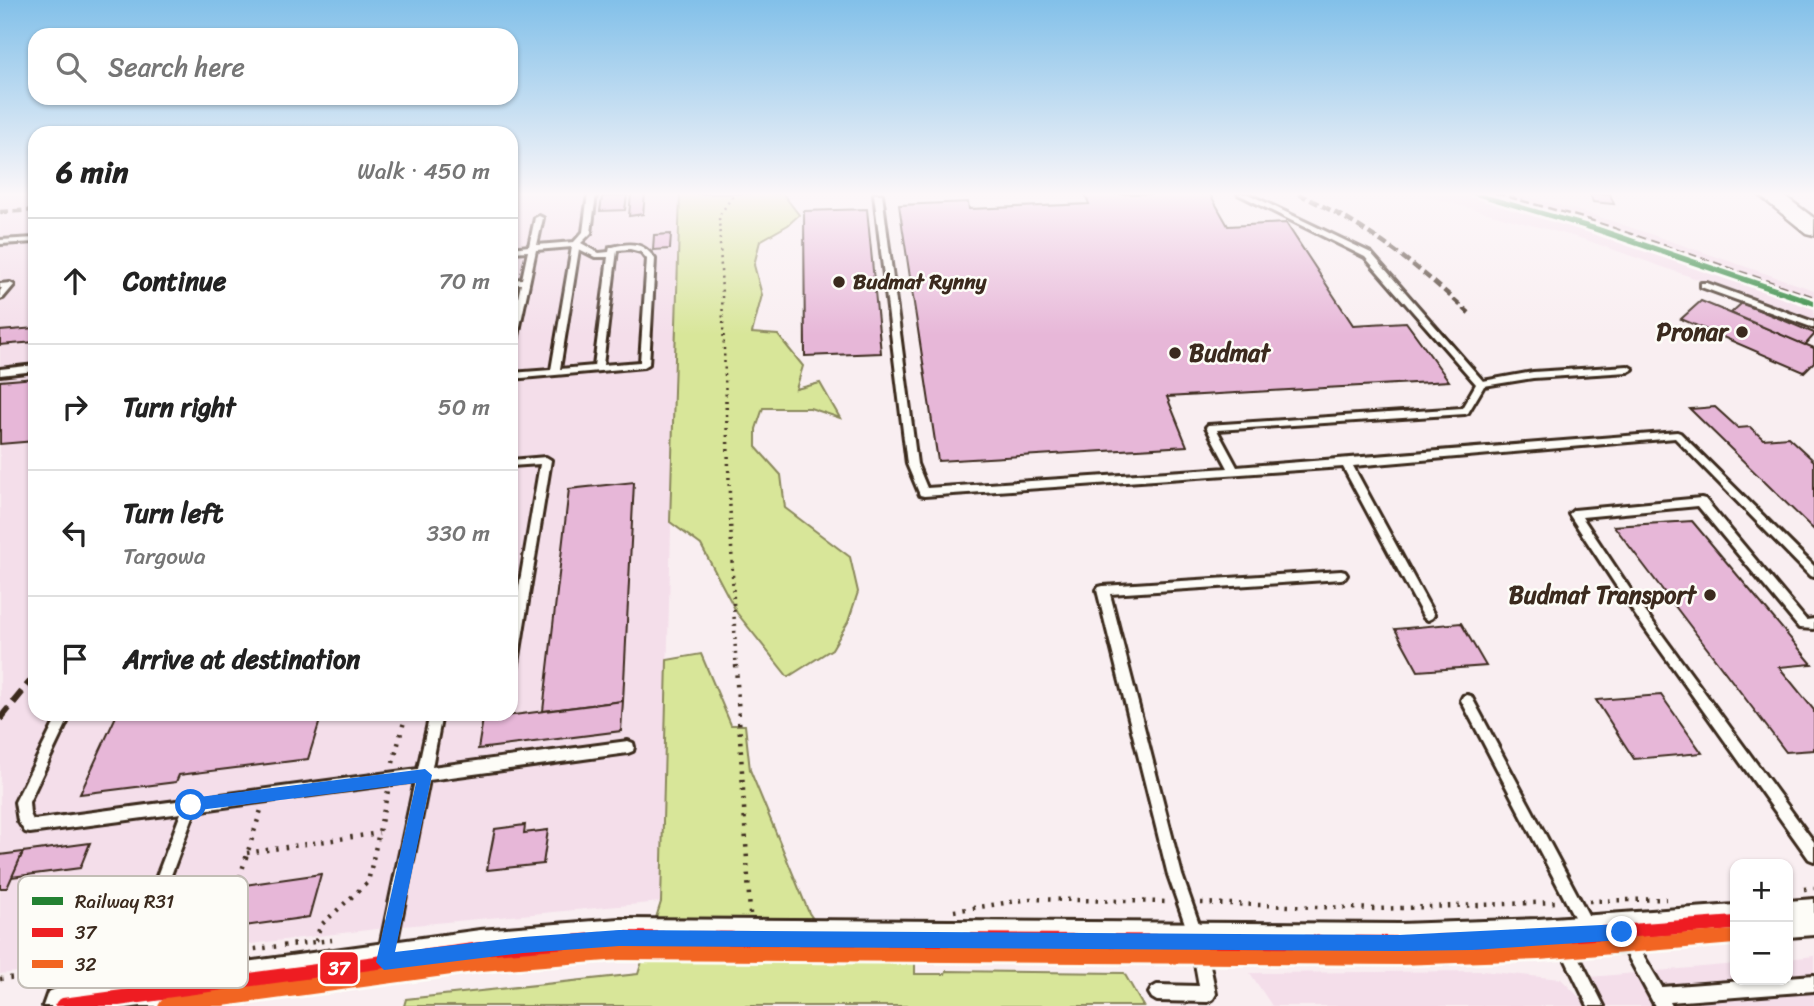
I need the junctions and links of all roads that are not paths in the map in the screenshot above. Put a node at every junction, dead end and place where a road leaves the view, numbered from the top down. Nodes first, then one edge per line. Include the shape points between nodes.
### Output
1 (24, 241) edge
2 (534, 241) edge
3 (579, 241) edge
4 (884, 241) edge
5 (1339, 241) edge
6 (0, 243) edge
7 (576, 244) junction
8 (533, 248) junction
9 (518, 249) edge
10 (612, 254) junction
11 (525, 281) junction
12 (518, 282) edge
13 (1704, 285) dead end
14 (0, 286) edge
15 (0, 296) edge
16 (518, 316) edge
17 (1814, 325) edge
18 (598, 368) junction
19 (28, 369) edge
20 (1628, 369) dead end
21 (0, 372) edge
22 (555, 372) junction
23 (518, 375) edge
24 (1481, 384) junction
25 (518, 462) edge
26 (1346, 463) junction
27 (1234, 470) junction
28 (1814, 573) edge
29 (1341, 575) dead end
30 (1428, 615) dead end
31 (1814, 624) edge
32 (518, 627) edge
33 (1467, 700) dead end
34 (62, 721) edge
35 (435, 721) edge
36 (628, 747) dead end
37 (425, 775) junction
38 (191, 805) junction
39 (1814, 854) edge
40 (164, 876) edge
41 (1814, 917) edge
42 (1793, 919) edge
43 (1730, 923) edge
44 (1591, 934) junction
45 (1198, 941) junction
46 (384, 962) junction
47 (248, 981) edge
48 (1814, 983) edge
49 (194, 988) edge
50 (1157, 993) dead end
51 (1660, 1001) edge
52 (62, 1006) edge
53 (1597, 1006) edge

1 - 6 lane
2 - 8 lane
3 - 7 lane
4 - 27 lane via 912,464 924,492
5 - 24 lane via 1368,255
7 - 8 lane
7 - 10 lane via 598,255
7 - 22 lane
8 - 9 lane
8 - 11 lane
10 - 18 lane
10 - 18 lane via 613,249 634,245 651,259 644,364
11 - 12 lane
11 - 16 lane
13 - 17 lane
14 - 15 lane via 10,285
18 - 22 lane
19 - 21 lane
20 - 24 lane via 1532,375
22 - 23 lane
24 - 27 lane via 1465,411 1211,427
25 - 32 lane via 546,460
26 - 27 lane
26 - 28 lane via 1677,435
26 - 30 lane
29 - 45 lane via 1103,590 1175,875
31 - 39 lane via 1803,625 1701,502 1574,514
33 - 44 lane
34 - 38 lane via 22,802 30,827
35 - 37 lane
36 - 37 lane
37 - 38 lane
37 - 46 lane
38 - 40 lane
41 - 42 street
43 - 44 street
44 - 45 street via 1399,943
44 - 51 lane
44 - 53 lane
45 - 46 street via 619,938
45 - 50 lane via 1208,994
46 - 47 street
48 - 51 lane
49 - 52 street

